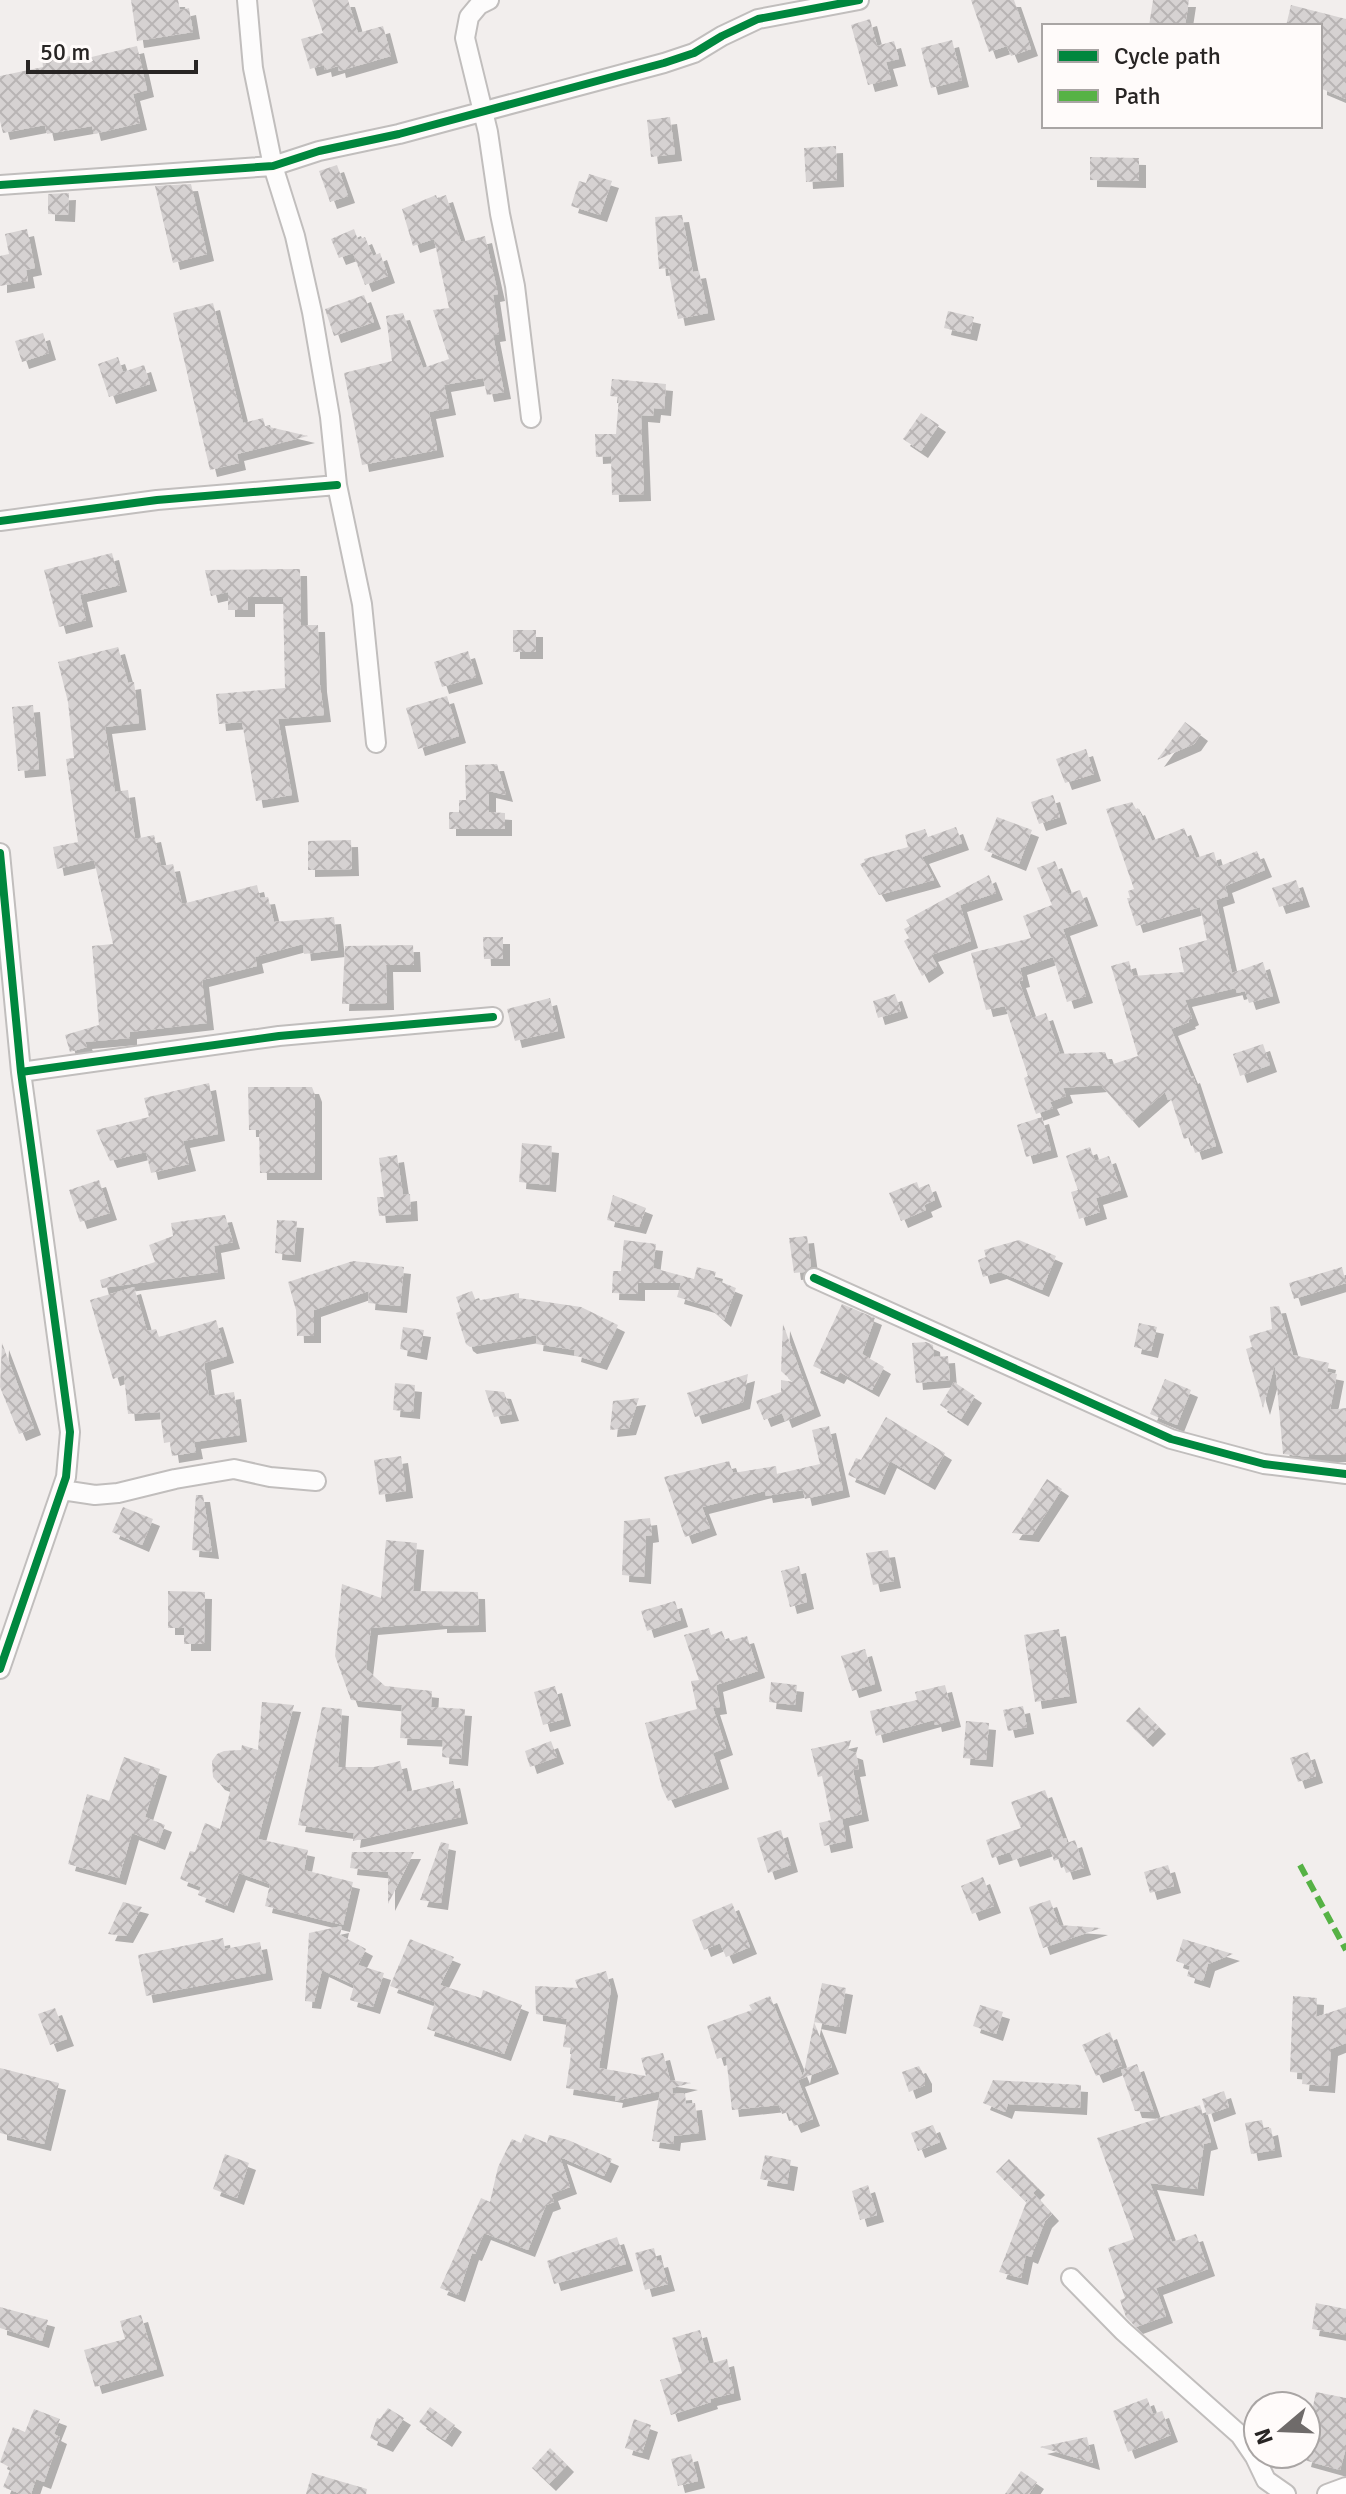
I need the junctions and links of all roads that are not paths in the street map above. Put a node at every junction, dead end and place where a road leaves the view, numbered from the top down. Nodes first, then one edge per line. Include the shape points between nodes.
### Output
1 (247, 0) edge
2 (489, 0) edge
3 (859, 0) edge
4 (483, 111) junction
5 (273, 166) junction
6 (0, 185) edge
7 (531, 418) dead end
8 (337, 485) junction
9 (0, 521) edge
10 (376, 743) dead end
11 (0, 853) edge
12 (493, 1017) dead end
13 (21, 1072) junction
14 (814, 1278) dead end
15 (1346, 1474) edge
16 (316, 1481) dead end
17 (62, 1490) junction
18 (0, 1669) edge
19 (1071, 2278) dead end
20 (1346, 2487) edge
21 (1286, 2494) edge
22 (1327, 2494) edge

1 - 5 street via 253,68
2 - 4 street via 469,17 465,38
3 - 4 street via 758,19 694,53
4 - 5 street
4 - 7 street via 515,286
5 - 6 street
5 - 8 street via 312,312
8 - 9 street via 157,500
8 - 10 street via 362,604
11 - 13 street
12 - 13 street via 279,1036
13 - 17 street via 70,1432
14 - 15 street via 1171,1439 1264,1464
16 - 17 street via 234,1469 118,1493
17 - 18 street
19 - 21 street via 1240,2435 1266,2480
20 - 22 street

